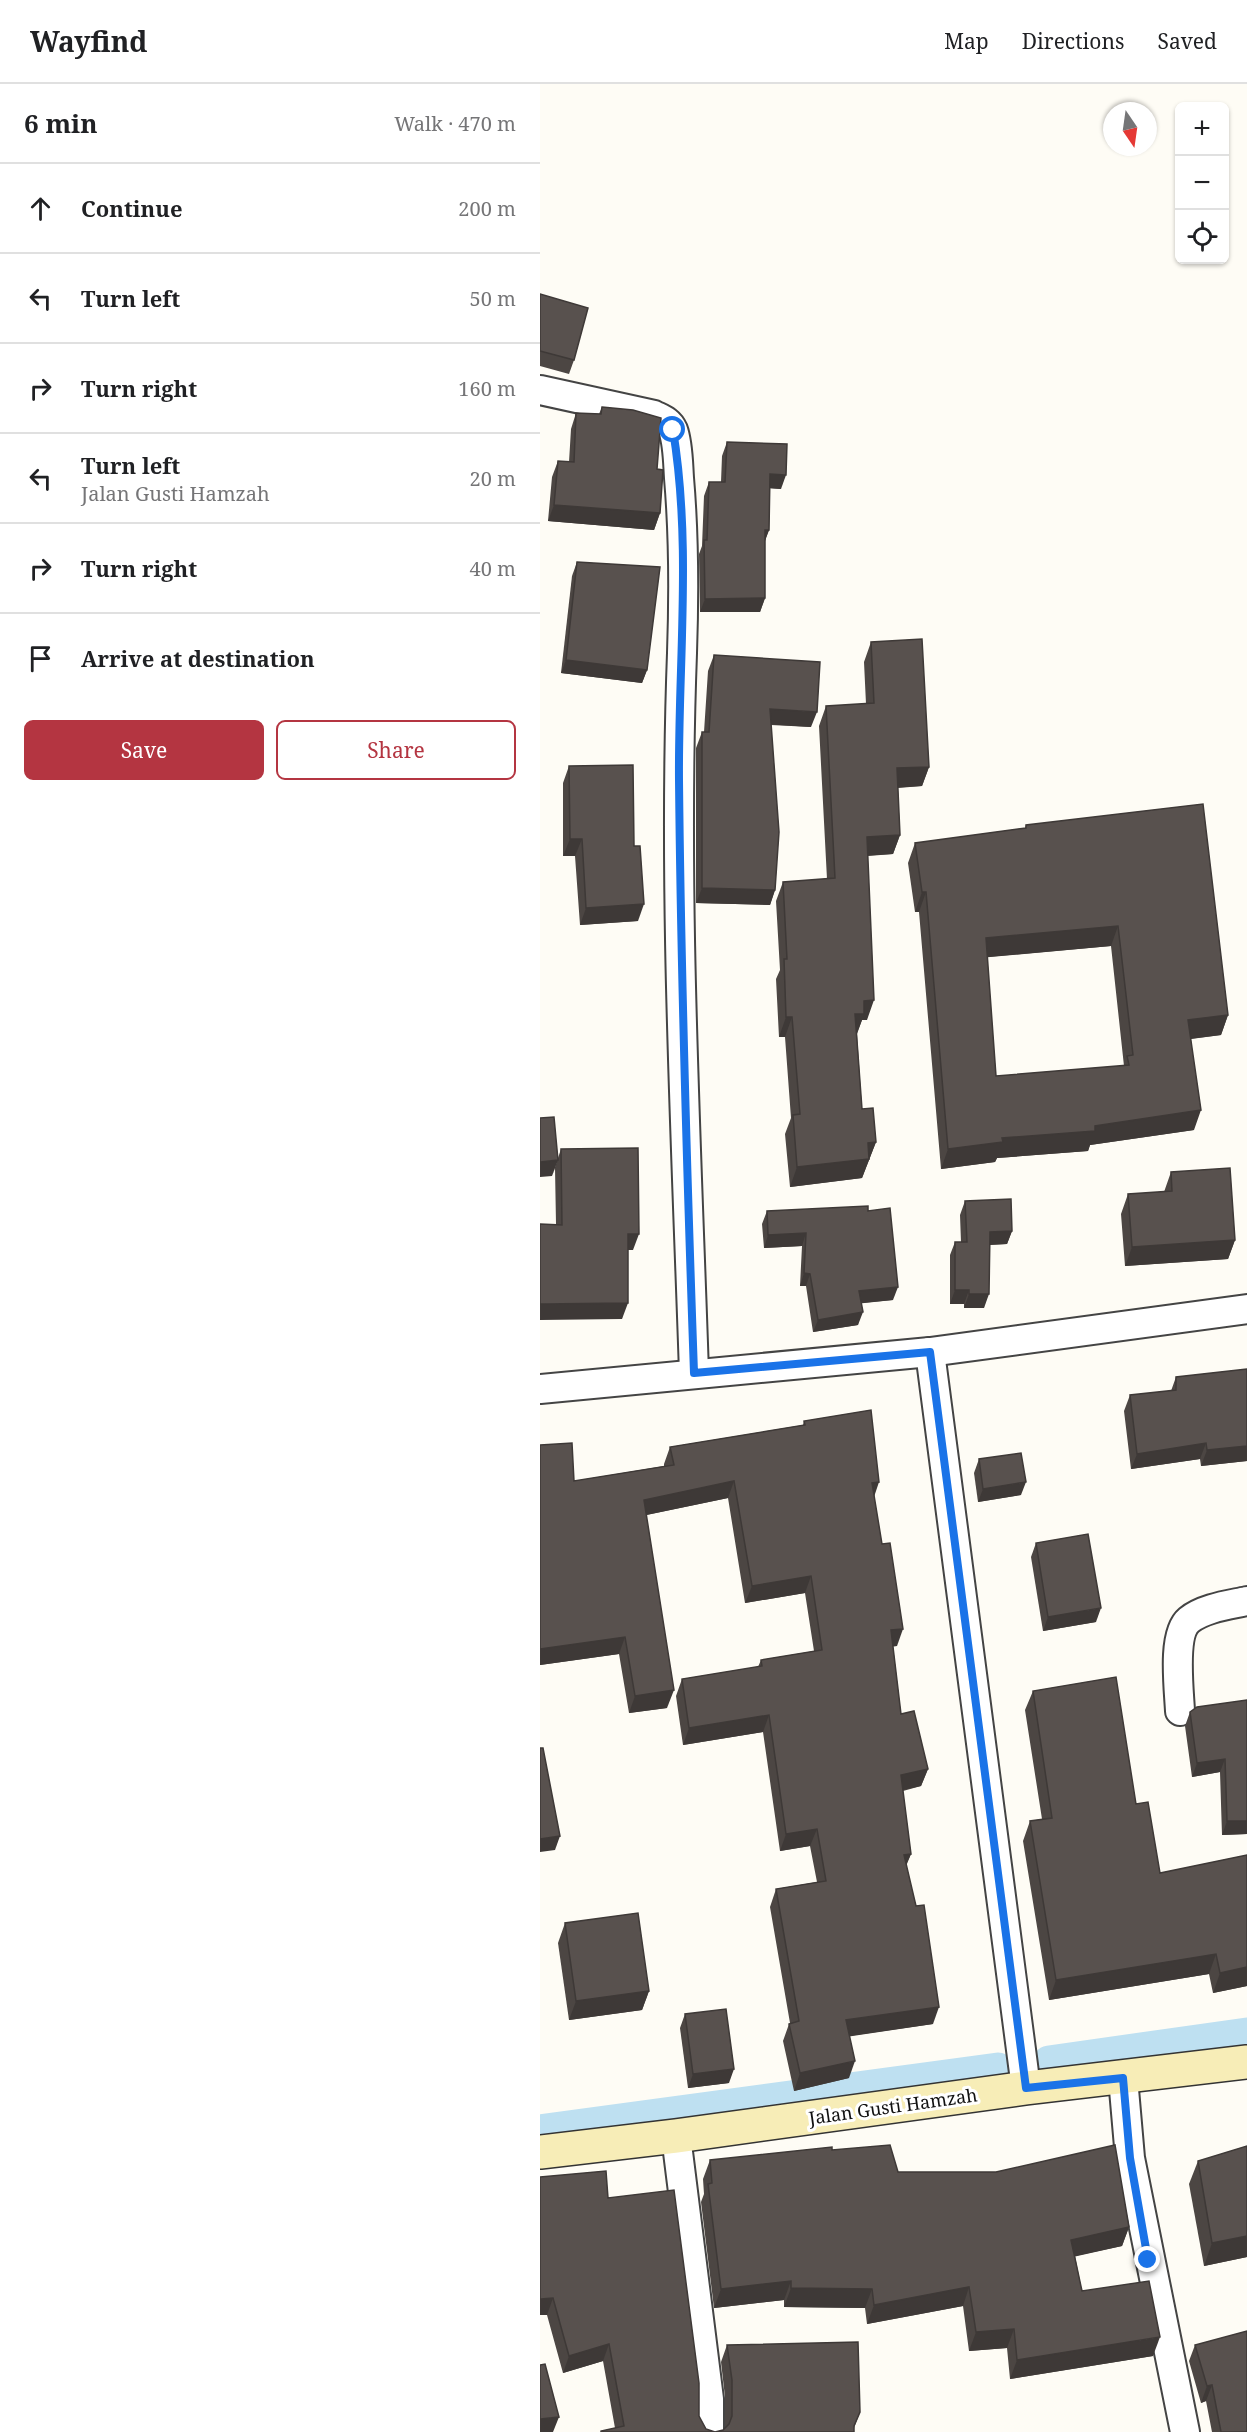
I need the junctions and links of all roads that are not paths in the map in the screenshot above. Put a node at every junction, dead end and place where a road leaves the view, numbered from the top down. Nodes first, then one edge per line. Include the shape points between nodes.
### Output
1 (540, 390) edge
2 (1247, 1309) edge
3 (930, 1352) junction
4 (694, 1373) junction
5 (540, 1389) edge
6 (1247, 1601) edge
7 (1180, 1711) dead end
8 (1247, 2062) edge
9 (1123, 2078) junction
10 (1026, 2088) junction
11 (676, 2136) junction
12 (540, 2152) edge
13 (710, 2432) edge
14 (1185, 2432) edge

1 - 4 street via 667,421 673,430 677,455 683,627 679,733 682,1008
2 - 3 street
3 - 4 street
3 - 10 street
4 - 5 street
6 - 7 street via 1188,1620 1179,1636
8 - 9 street, Jalan Gusti Hamzah
9 - 10 street, Jalan Gusti Hamzah
9 - 14 street via 1130,2158
10 - 11 street, Jalan Gusti Hamzah
11 - 12 street, Jalan Gusti Hamzah
11 - 13 street via 708,2387

